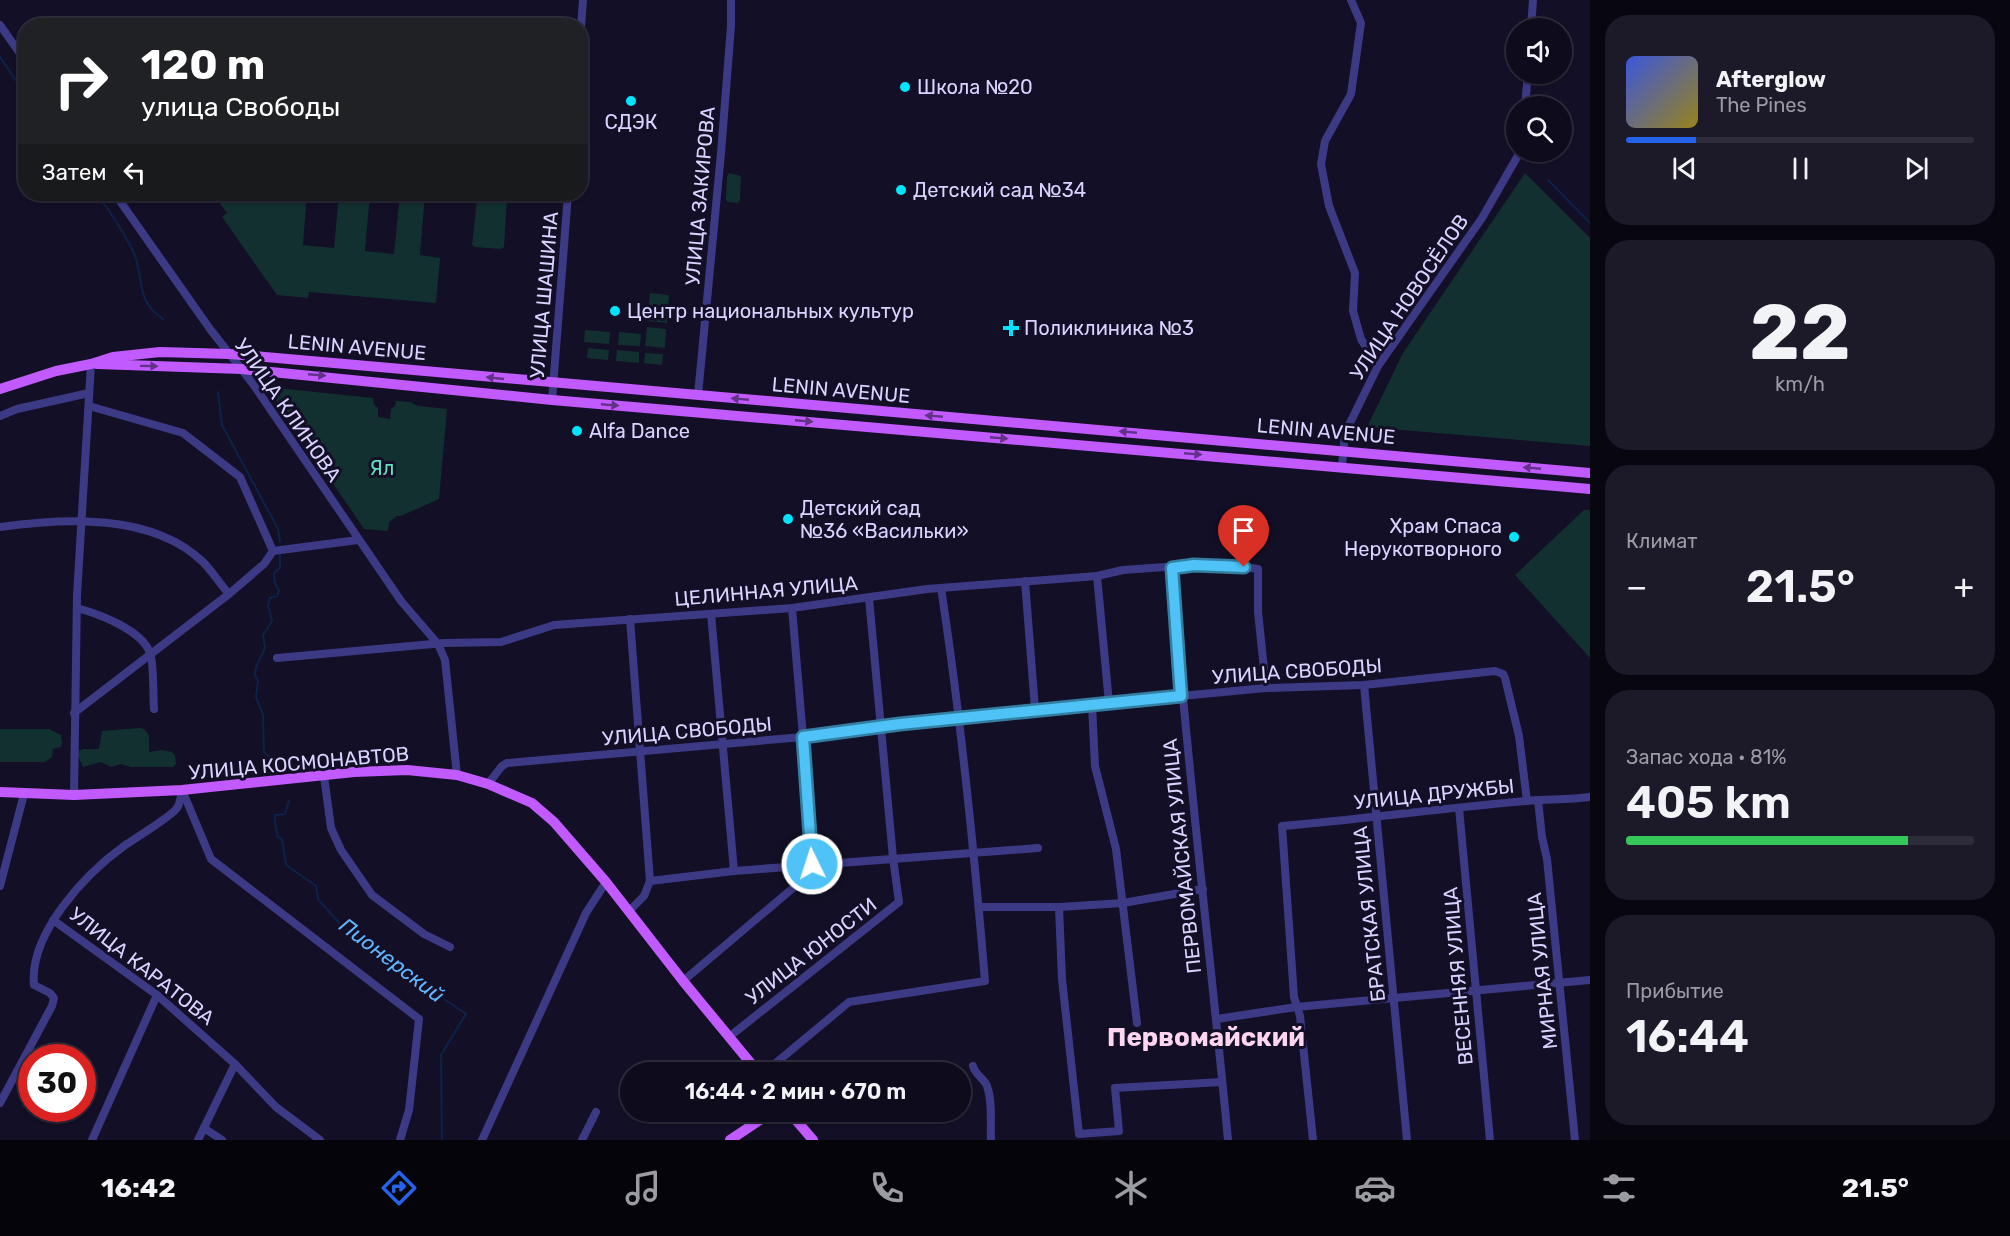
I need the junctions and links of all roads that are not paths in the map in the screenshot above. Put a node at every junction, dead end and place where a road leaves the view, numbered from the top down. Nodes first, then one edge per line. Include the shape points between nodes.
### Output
1 (583, 0) edge
2 (731, 0) edge
3 (1351, 0) edge
4 (1533, 0) edge
5 (582, 18) edge
6 (1532, 18) edge
7 (0, 25) edge
8 (18, 51) edge
9 (1514, 162) edge
10 (120, 201) edge
11 (567, 201) edge
12 (230, 354) junction
13 (91, 364) junction
14 (1378, 366) junction
15 (242, 369) junction
16 (553, 383) junction
17 (0, 389) edge
18 (89, 393) junction
19 (698, 395) junction
20 (552, 400) junction
21 (89, 406) junction
22 (861, 409) junction
23 (0, 416) edge
24 (860, 426) junction
25 (1342, 450) junction
26 (1342, 466) junction
27 (1590, 473) edge
28 (1590, 489) edge
29 (80, 521) junction
30 (0, 527) edge
31 (358, 540) junction
32 (273, 551) junction
33 (1172, 568) junction
34 (1097, 576) junction
35 (1025, 581) junction
36 (941, 588) junction
37 (229, 594) junction
38 (869, 598) junction
39 (77, 608) junction
40 (792, 608) junction
41 (711, 614) junction
42 (630, 619) junction
43 (438, 644) junction
44 (150, 653) junction
45 (277, 658) dead end
46 (1364, 685) junction
47 (1266, 688) junction
48 (1181, 696) junction
49 (1109, 704) junction
50 (1092, 705) junction
51 (153, 709) dead end
52 (1035, 709) junction
53 (74, 713) junction
54 (958, 718) junction
55 (881, 726) junction
56 (803, 737) junction
57 (722, 744) junction
58 (641, 752) junction
59 (324, 776) junction
60 (457, 776) junction
61 (488, 784) junction
62 (182, 790) junction
63 (0, 792) edge
64 (24, 794) junction
65 (74, 795) junction
66 (1590, 797) edge
67 (1538, 800) junction
68 (1527, 801) junction
69 (1459, 808) junction
70 (1376, 818) junction
71 (1038, 848) dead end
72 (974, 852) junction
73 (893, 858) junction
74 (812, 864) junction
75 (734, 871) junction
76 (650, 880) junction
77 (606, 882) junction
78 (0, 886) edge
79 (1203, 889) junction
80 (1123, 903) junction
81 (979, 907) junction
82 (1059, 907) junction
83 (629, 911) junction
84 (53, 920) junction
85 (450, 947) dead end
86 (1590, 980) edge
87 (683, 981) junction
88 (1559, 983) junction
89 (1475, 991) junction
90 (158, 995) junction
91 (1394, 998) junction
92 (1296, 1007) junction
93 (1216, 1019) junction
94 (1137, 1023) dead end
95 (729, 1037) junction
96 (750, 1062) edge
97 (777, 1062) edge
98 (235, 1064) junction
99 (973, 1066) dead end
100 (1222, 1082) junction
101 (0, 1103) edge
102 (596, 1112) dead end
103 (757, 1122) edge
104 (798, 1122) edge
105 (204, 1128) junction
106 (1120, 1136) edge
107 (1078, 1137) edge
108 (92, 1140) edge
109 (198, 1140) edge
110 (222, 1140) edge
111 (320, 1140) edge
112 (400, 1140) edge
113 (482, 1140) edge
114 (582, 1140) edge
115 (730, 1140) edge
116 (813, 1140) edge
117 (991, 1140) edge
118 (1228, 1140) edge
119 (1313, 1140) edge
120 (1407, 1140) edge
121 (1490, 1140) edge
122 (1575, 1140) edge

1 - 5 street
2 - 19 street, УЛИЦА ЗАКИРОВА
3 - 14 street via 1361,23 1351,94 1325,141 1321,164 1329,206 1355,273 1353,311 1361,339
4 - 6 street
7 - 8 street
9 - 14 street, УЛИЦА НОВОСЁЛОВ via 1482,218
10 - 12 street, УЛИЦА КЛИНОВА
11 - 16 street, УЛИЦА ШАШИНА
12 - 13 main road, LENIN AVENUE via 160,352 113,357
12 - 15 street, УЛИЦА КЛИНОВА
16 -> 12 main road, LENIN AVENUE
13 -> 15 main road, LENIN AVENUE
13 - 17 main road, LENIN AVENUE
13 - 18 street
14 - 25 street, УЛИЦА НОВОСЁЛОВ via 1345,433
15 -> 20 main road, LENIN AVENUE
15 - 31 street, УЛИЦА КЛИНОВА
16 - 19 main road, LENIN AVENUE
16 - 20 street, УЛИЦА ШАШИНА
18 - 21 street
18 - 23 street
22 -> 19 main road, LENIN AVENUE
20 -> 24 main road, LENIN AVENUE
21 - 29 street
21 - 32 street via 183,433 240,477
22 - 24 main road
25 -> 22 main road, LENIN AVENUE
24 -> 26 main road, LENIN AVENUE
25 - 26 street, УЛИЦА НОВОСЁЛОВ
27 -> 25 main road, LENIN AVENUE
26 - 28 main road, LENIN AVENUE
29 - 30 street
29 - 37 street via 134,528 165,538 203,562
29 - 39 street
31 - 32 street
31 - 43 street, УЛИЦА КЛИНОВА via 401,601
32 - 37 street via 264,564
33 - 34 street, ЦЕЛИННАЯ УЛИЦА via 1123,570
33 - 47 street, ЦЕЛИННАЯ УЛИЦА via 1229,565 1258,569
33 - 48 street, ПЕРВОМАЙСКАЯ УЛИЦА
34 - 35 street, ЦЕЛИННАЯ УЛИЦА
34 - 49 street
35 - 36 street, ЦЕЛИННАЯ УЛИЦА
35 - 52 street
36 - 38 street, ЦЕЛИННАЯ УЛИЦА
36 - 54 street
37 - 44 street
38 - 40 street, ЦЕЛИННАЯ УЛИЦА
38 - 55 street, УЛИЦА ЮНОСТИ
39 - 44 street via 120,624
39 - 53 street
40 - 41 street, ЦЕЛИННАЯ УЛИЦА
40 - 56 street
41 - 42 street, ЦЕЛИННАЯ УЛИЦА
41 - 57 street
42 - 43 street, ЦЕЛИННАЯ УЛИЦА via 554,625 501,642
42 - 58 street
43 - 45 street, ЦЕЛИННАЯ УЛИЦА
43 - 60 street via 445,660
44 - 51 street
44 - 53 street
46 - 47 street, УЛИЦА СВОБОДЫ
46 - 68 street, УЛИЦА СВОБОДЫ via 1495,671 1503,674 1519,736
46 - 70 street, БРАТСКАЯ УЛИЦА
47 - 48 street, УЛИЦА СВОБОДЫ
48 - 49 street, УЛИЦА СВОБОДЫ
48 - 79 street, ПЕРВОМАЙСКАЯ УЛИЦА
49 - 50 street, УЛИЦА СВОБОДЫ
50 - 52 street, УЛИЦА СВОБОДЫ
50 - 80 street via 1095,766 1116,849
52 - 54 street, УЛИЦА СВОБОДЫ
53 - 65 street
54 - 55 street, УЛИЦА СВОБОДЫ
54 - 72 street
55 - 56 street, УЛИЦА СВОБОДЫ
55 - 73 street, УЛИЦА ЮНОСТИ
56 - 57 street, УЛИЦА СВОБОДЫ
56 - 74 street
57 - 58 street, УЛИЦА СВОБОДЫ
57 - 75 street
58 - 61 street, УЛИЦА СВОБОДЫ via 507,763
58 - 76 street
59 - 60 main road, УЛИЦА КОСМОНАВТОВ via 407,770
59 - 62 main road, УЛИЦА КОСМОНАВТОВ
59 - 85 street via 331,828 372,895 424,934
60 - 61 main road, УЛИЦА КОСМОНАВТОВ
61 - 77 main road, УЛИЦА КОСМОНАВТОВ via 532,804 554,822
62 - 65 main road, УЛИЦА КОСМОНАВТОВ
62 - 84 street, УЛИЦА КАРАТОВА via 177,809 122,847 67,900
62 - 112 street via 211,859 419,1019 409,1110
63 - 64 main road, УЛИЦА КОСМОНАВТОВ
64 - 65 main road, УЛИЦА КОСМОНАВТОВ
64 - 78 street
66 - 67 street, УЛИЦА ДРУЖБЫ
67 - 68 street, УЛИЦА ДРУЖБЫ
67 - 88 street, МИРНАЯ УЛИЦА
68 - 69 street, УЛИЦА ДРУЖБЫ
69 - 70 street, УЛИЦА ДРУЖБЫ
69 - 89 street, ВЕСЕННЯЯ УЛИЦА
70 - 91 street, БРАТСКАЯ УЛИЦА
70 - 92 street, УЛИЦА ДРУЖБЫ via 1282,826
71 - 72 street
72 - 73 street
72 - 81 street
73 - 74 street
73 - 95 street, УЛИЦА ЮНОСТИ via 899,902
74 - 75 street
74 - 87 street via 799,883
75 - 76 street
76 - 83 street via 644,896
77 - 83 main road, УЛИЦА КОСМОНАВТОВ
77 - 113 street via 586,913
79 - 80 street
79 - 93 street, ПЕРВОМАЙСКАЯ УЛИЦА
80 - 82 street
80 - 94 street
81 - 82 street
81 - 97 street via 985,981 849,1002
82 - 107 street
83 - 87 main road, УЛИЦА КОСМОНАВТОВ
84 - 90 street, УЛИЦА КАРАТОВА
84 - 101 street via 33,971 34,985 50,993 54,998 52,1006
86 - 88 street
87 - 95 main road, УЛИЦА КОСМОНАВТОВ
88 - 89 street
88 - 122 street, МИРНАЯ УЛИЦА
89 - 91 street
89 - 121 street, ВЕСЕННЯЯ УЛИЦА
90 - 98 street, УЛИЦА КАРАТОВА
90 - 108 street
91 - 92 street
91 - 120 street, БРАТСКАЯ УЛИЦА
92 - 93 street
92 - 119 street
93 - 100 street, ПЕРВОМАЙСКАЯ УЛИЦА
95 - 96 main road, УЛИЦА КОСМОНАВТОВ
98 - 105 street
98 - 111 street, УЛИЦА КАРАТОВА via 276,1107
99 - 117 street via 986,1082
100 - 106 street via 1115,1088
100 - 118 street, ПЕРВОМАЙСКАЯ УЛИЦА
102 - 114 street
103 - 115 main road
104 - 116 main road
105 - 109 street
105 - 110 street
106 - 107 street

